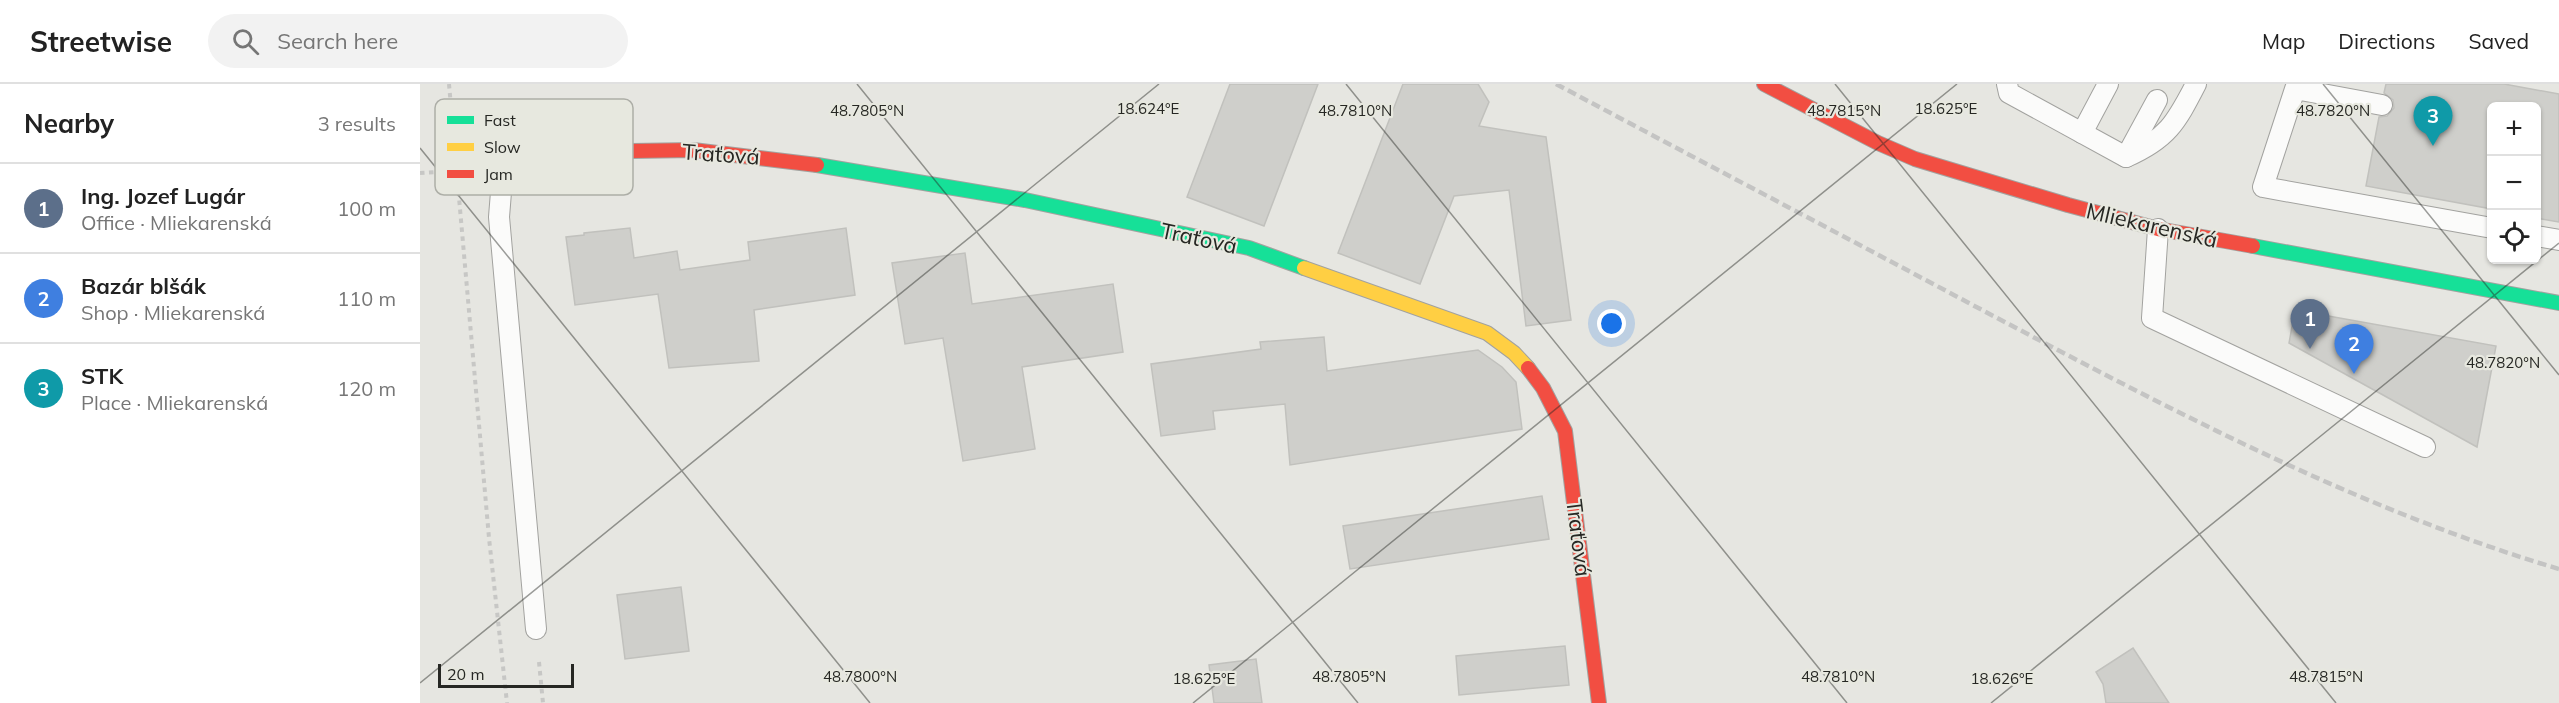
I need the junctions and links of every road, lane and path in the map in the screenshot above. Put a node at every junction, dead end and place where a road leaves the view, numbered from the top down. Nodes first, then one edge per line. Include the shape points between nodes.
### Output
1 (449, 84) edge
2 (2007, 84) edge
3 (2108, 84) edge
4 (2196, 84) edge
5 (1769, 85) edge
6 (450, 99) edge
7 (2157, 100) dead end
8 (2382, 105) dead end
9 (2082, 133) junction
10 (633, 151) edge
11 (2126, 157) junction
12 (435, 172) edge
13 (420, 173) edge
14 (458, 195) edge
15 (501, 195) edge
16 (2487, 227) edge
17 (2158, 229) junction
18 (2541, 237) edge
19 (2559, 240) edge
20 (2559, 303) edge
21 (2425, 447) dead end
22 (536, 629) joint
23 (507, 703) edge
24 (543, 703) edge
25 (1599, 703) edge

1 - 6 path
2 - 9 lane via 2008,93
3 - 9 lane
4 - 11 lane via 2173,124 2151,146
5 - 17 street, Mliekarenská via 1915,159
7 - 11 lane
8 - 16 lane via 2295,89 2263,187
9 - 11 lane
10 - 25 street, Traťová via 693,150 783,159 1025,200 1249,248 1487,333 1511,348 1526,364 1550,395 1565,431
12 - 13 path
14 - 23 path
15 - 22 lane via 499,217
17 - 20 street, Mliekarenská
17 - 21 lane via 2152,318
18 - 19 lane
22 - 24 path

